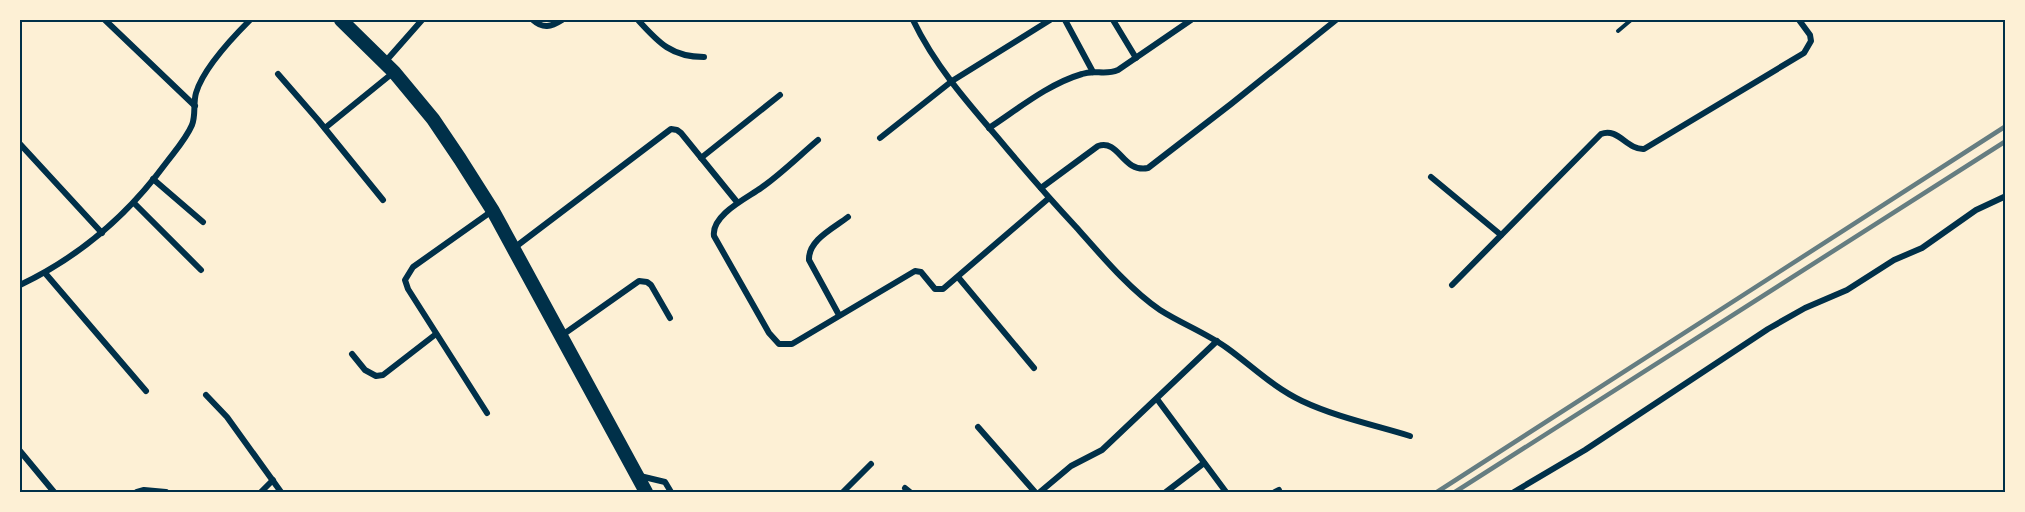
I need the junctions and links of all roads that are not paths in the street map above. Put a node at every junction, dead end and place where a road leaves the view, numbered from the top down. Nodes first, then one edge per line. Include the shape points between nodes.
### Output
1 (105, 20) edge
2 (250, 20) edge
3 (341, 20) edge
4 (422, 20) edge
5 (533, 20) edge
6 (562, 20) edge
7 (638, 20) edge
8 (913, 20) edge
9 (1050, 20) edge
10 (1065, 20) edge
11 (1113, 20) edge
12 (1191, 20) edge
13 (1336, 20) edge
14 (1631, 20) edge
15 (1799, 20) edge
16 (1618, 31) dead end
17 (704, 57) dead end
18 (1136, 58) junction
19 (389, 67) junction
20 (1093, 72) junction
21 (278, 74) dead end
22 (952, 81) junction
23 (780, 95) dead end
24 (195, 106) junction
25 (989, 128) junction
26 (325, 129) junction
27 (880, 138) dead end
28 (818, 140) dead end
29 (20, 144) edge
30 (701, 158) junction
31 (1431, 177) dead end
32 (153, 179) junction
33 (1041, 188) junction
34 (2006, 196) edge
35 (1049, 198) junction
36 (383, 200) dead end
37 (737, 202) junction
38 (134, 203) junction
39 (493, 211) junction
40 (848, 217) dead end
41 (203, 222) dead end
42 (102, 233) junction
43 (1501, 235) junction
44 (513, 249) junction
45 (201, 270) dead end
46 (45, 273) junction
47 (957, 277) junction
48 (20, 285) edge
49 (1452, 285) dead end
50 (839, 315) junction
51 (670, 318) dead end
52 (436, 334) junction
53 (560, 336) junction
54 (1217, 341) junction
55 (352, 354) dead end
56 (1034, 368) dead end
57 (146, 391) dead end
58 (206, 395) dead end
59 (1157, 399) junction
60 (487, 413) dead end
61 (978, 427) dead end
62 (1410, 436) dead end
63 (20, 451) edge
64 (1204, 463) junction
65 (871, 464) dead end
66 (636, 475) junction
67 (273, 480) junction
68 (1530, 484) junction
69 (54, 492) edge
70 (138, 492) edge
71 (166, 492) edge
72 (261, 492) edge
73 (281, 492) edge
74 (646, 492) edge
75 (671, 492) edge
76 (843, 492) edge
77 (1035, 492) edge
78 (1040, 492) edge
79 (1166, 492) edge
80 (1226, 492) edge
81 (1514, 492) edge
82 (1534, 492) edge

1 - 24 street
2 - 24 street via 219,54 195,96
3 - 19 highway
4 - 19 street
5 - 6 street via 545,27
7 - 17 street via 672,51
8 - 22 street
9 - 22 street
10 - 20 street
11 - 18 street
12 - 18 street
13 - 33 street via 1148,168 1135,168 1115,149 1103,145
14 - 16 lane
15 - 43 street via 1811,41 1804,53 1644,149 1632,147 1613,133 1601,134
18 - 20 street via 1109,74
19 - 26 street
19 - 39 highway via 432,119
20 - 25 street via 1070,78
21 - 26 street
22 - 25 street
22 - 27 street
23 - 30 street
24 - 32 street via 195,117 186,135
25 - 33 street
26 - 36 street
28 - 37 street via 761,188
29 - 42 street
30 - 37 street
30 - 44 street via 681,133 671,129
31 - 43 street
32 - 38 street
32 - 41 street
33 - 35 street
34 - 68 street via 1976,210 1922,248 1894,260 1847,290 1768,329
35 - 47 street
35 - 54 street via 1143,296
37 - 50 street via 715,227 714,236 773,339 779,344 792,344
38 - 42 street
38 - 45 street
39 - 44 highway
39 - 52 street via 407,274 408,289
40 - 50 street via 813,244 808,254
42 - 46 street
43 - 49 street
44 - 53 highway
46 - 48 street
46 - 57 street
47 - 50 street via 939,290 915,271
47 - 56 street
51 - 53 street via 651,285 639,281
52 - 55 street via 383,375 365,370
52 - 60 street
53 - 66 highway
54 - 59 street
54 - 62 street via 1278,388 1302,401
58 - 67 street
59 - 64 street
59 - 78 street via 1102,450 1071,466
61 - 77 street
63 - 69 street
64 - 79 street
64 - 80 street
65 - 76 street
66 - 74 highway
66 - 75 street via 665,482
67 - 72 street
67 - 73 street
68 - 81 street
68 - 82 street
70 - 71 street

